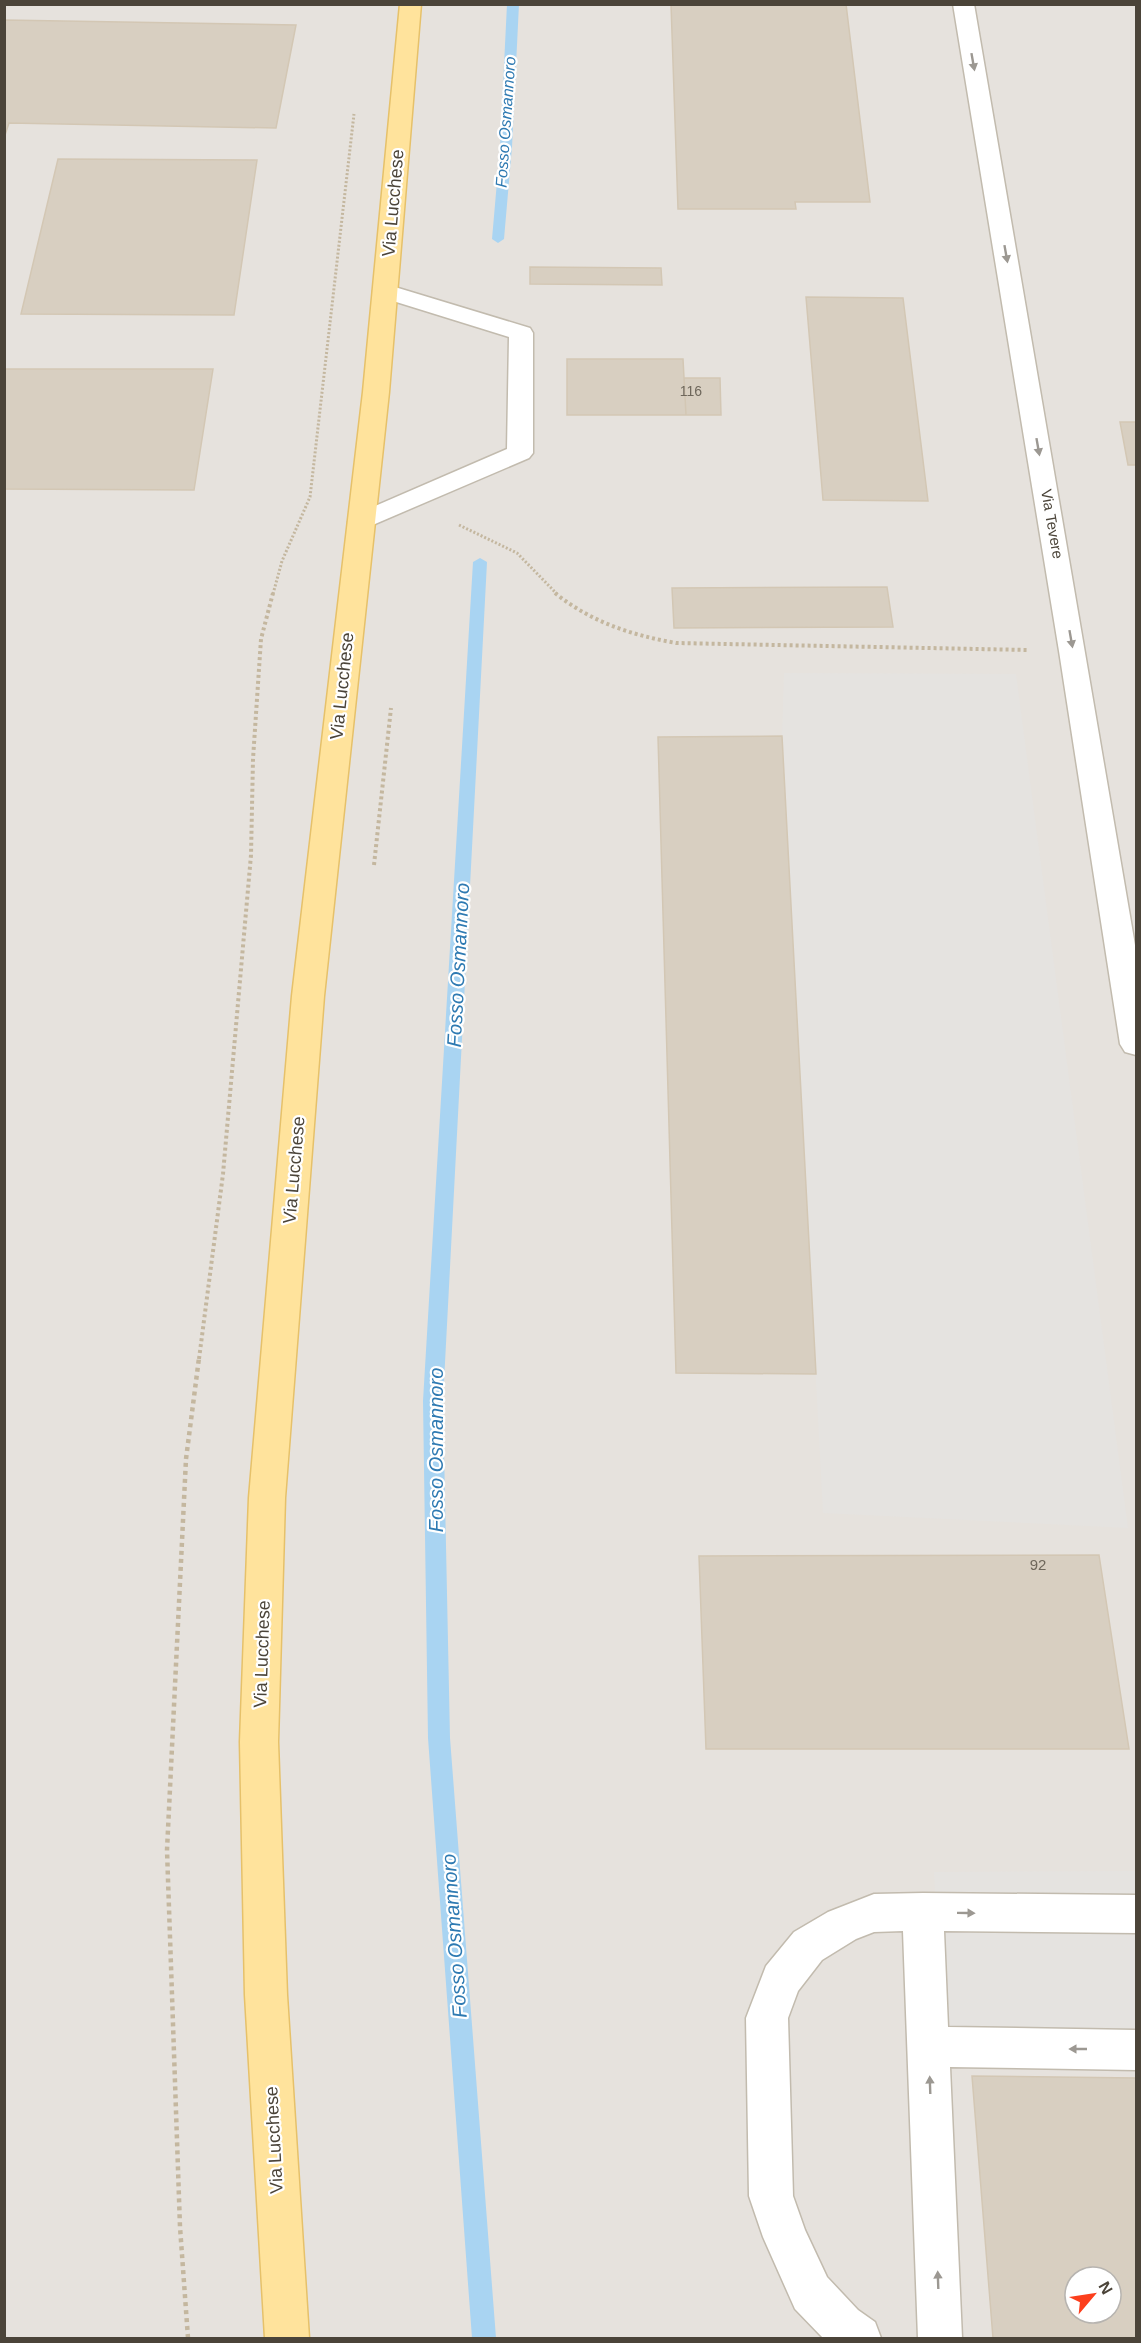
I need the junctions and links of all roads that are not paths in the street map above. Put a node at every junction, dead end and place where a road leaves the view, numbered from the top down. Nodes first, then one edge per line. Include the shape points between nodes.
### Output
1 (411, 4) edge
2 (963, 4) edge
3 (385, 291) junction
4 (361, 522) junction
5 (1137, 1044) edge
6 (923, 1912) junction
7 (1137, 1914) edge
8 (929, 2047) junction
9 (1137, 2050) edge
10 (287, 2338) edge
11 (859, 2338) edge
12 (940, 2338) edge

1 - 3 main road, Via Lucchese
2 -> 5 street, Via Tevere
3 - 4 main road, Via Lucchese
3 - 4 street via 521,333 520,453
4 - 10 main road, Via Lucchese via 308,996 267,1498 259,1742 266,1995
6 -> 7 street
6 - 8 street
6 - 11 street via 874,1913 842,1925 808,1946 781,1980 767,2018 771,2196 811,2293
9 -> 8 street
12 -> 8 street

